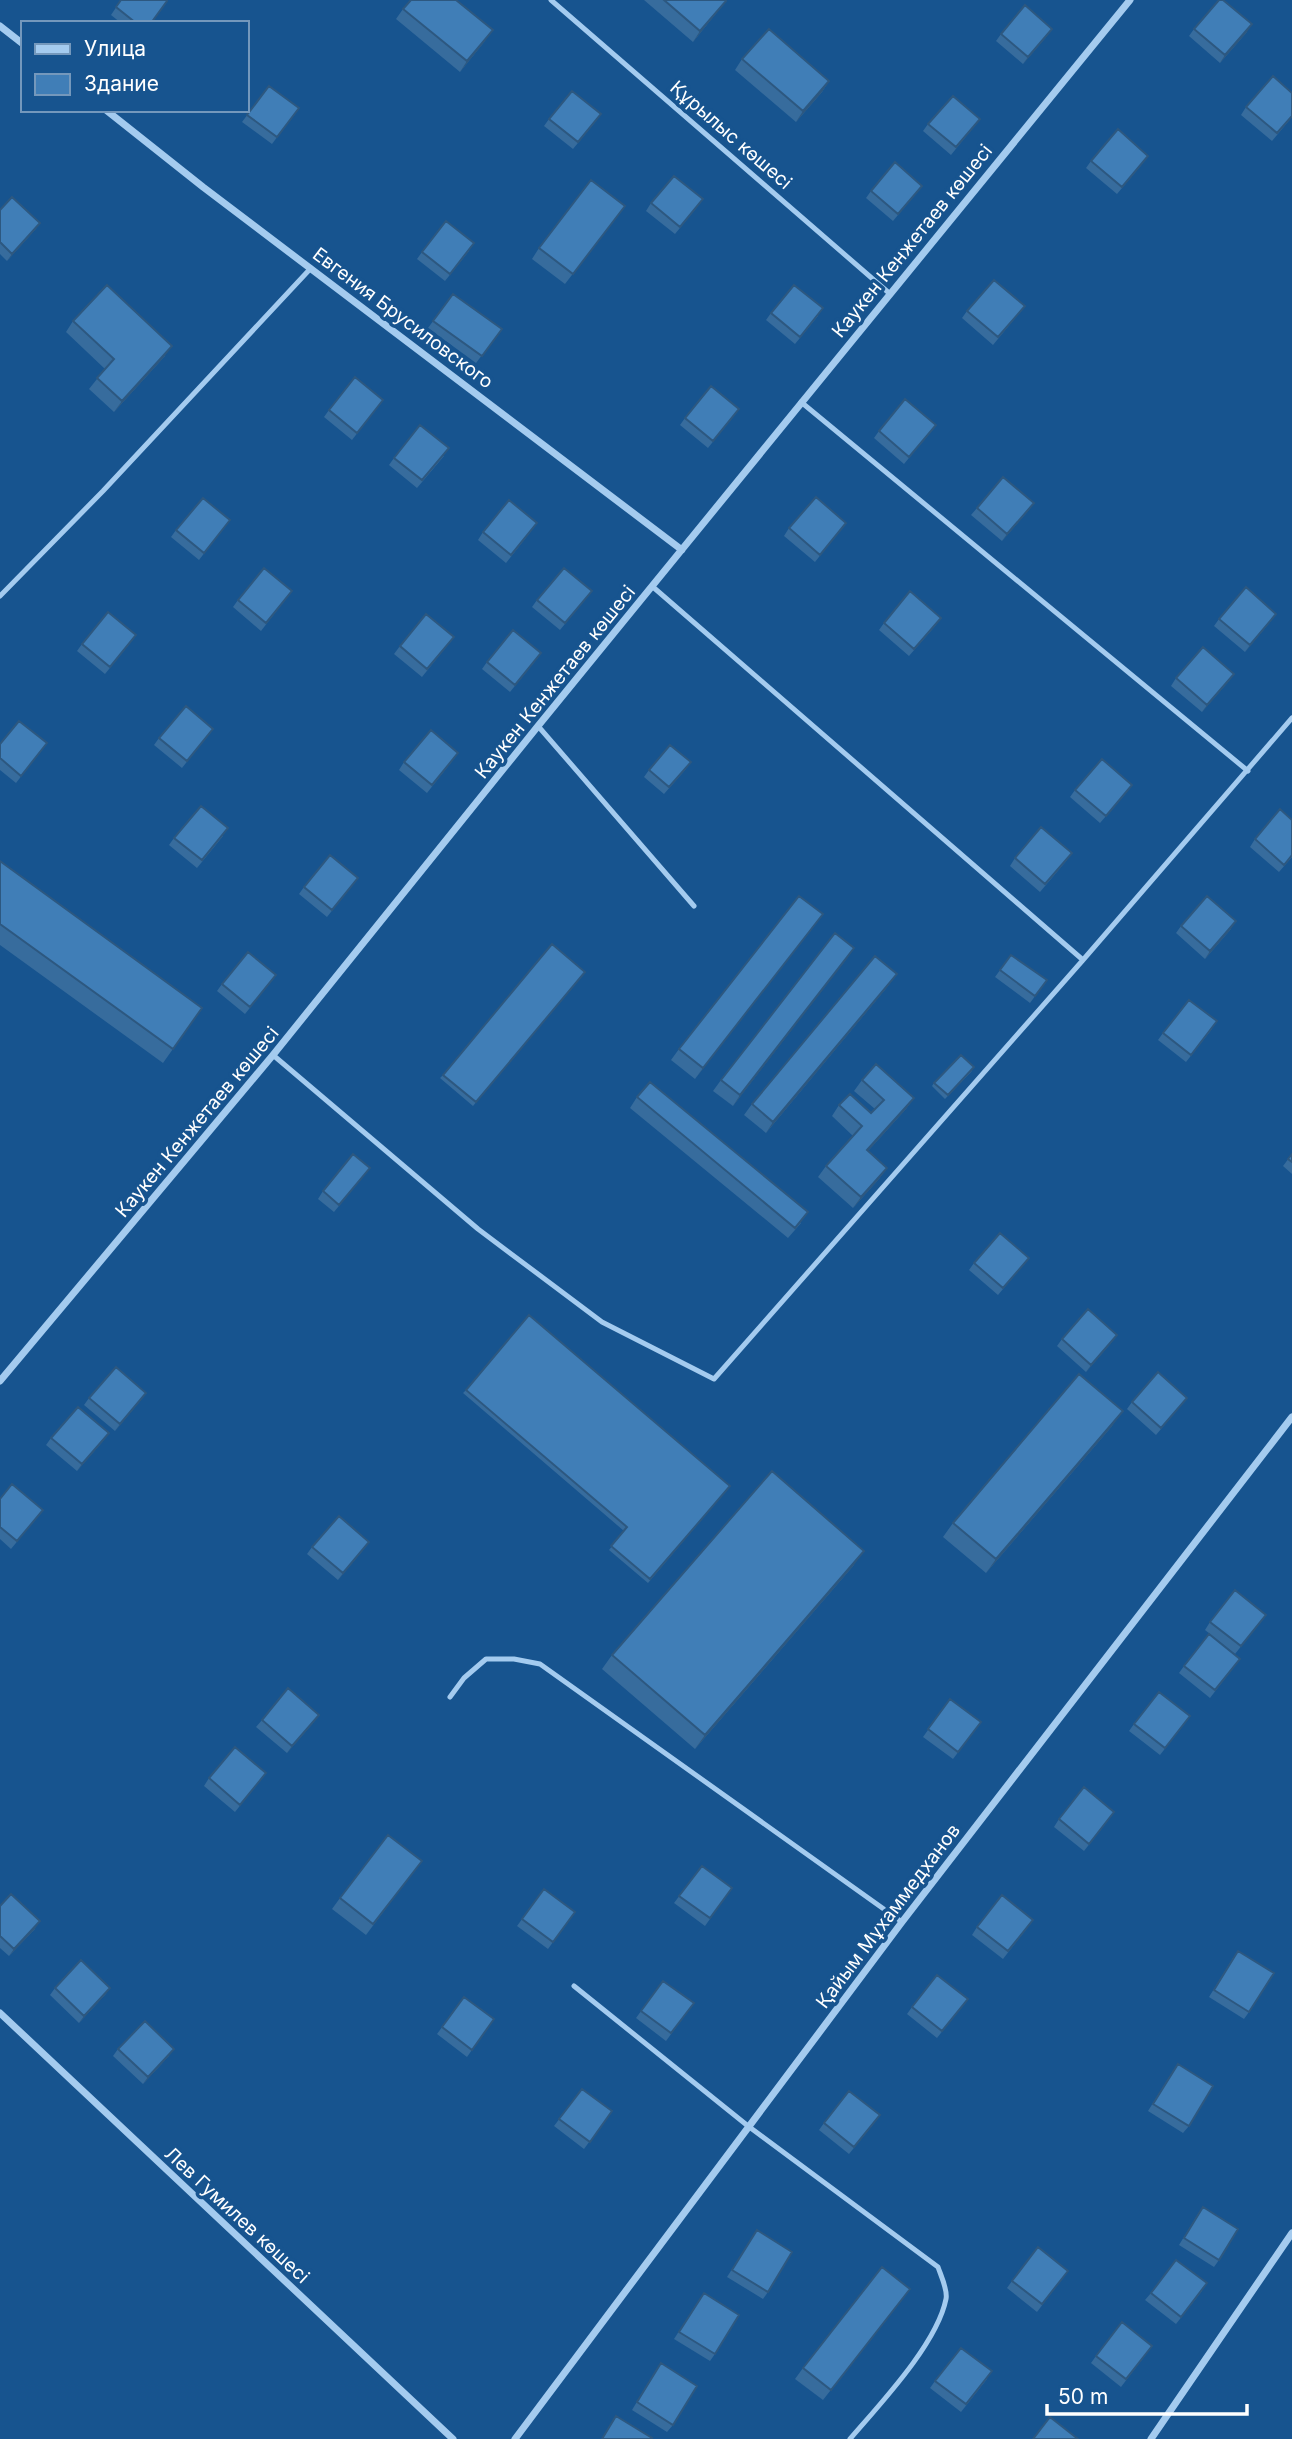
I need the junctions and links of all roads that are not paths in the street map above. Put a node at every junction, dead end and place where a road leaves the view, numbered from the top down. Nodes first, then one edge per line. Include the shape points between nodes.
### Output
1 (551, 0) edge
2 (1130, 0) edge
3 (0, 26) edge
4 (21, 42) edge
5 (109, 112) edge
6 (311, 268) junction
7 (889, 293) junction
8 (801, 402) junction
9 (682, 550) junction
10 (653, 587) junction
11 (0, 596) edge
12 (1292, 718) edge
13 (538, 726) junction
14 (1248, 771) junction
15 (694, 906) dead end
16 (1083, 960) junction
17 (273, 1055) junction
18 (0, 1381) edge
19 (1292, 1417) edge
20 (450, 1697) dead end
21 (902, 1922) junction
22 (574, 1986) dead end
23 (0, 2013) edge
24 (748, 2126) junction
25 (1292, 2233) edge
26 (453, 2439) edge
27 (515, 2439) edge
28 (850, 2439) edge
29 (1151, 2439) edge

1 - 7 lane, Құрылыс көшесі
2 - 7 street, Каукен Кенжетаев көшесі
3 - 4 street
5 - 6 street, Евгения Брусиловского
6 - 9 street, Евгения Брусиловского
6 - 11 lane
7 - 8 street, Каукен Кенжетаев көшесі
8 - 9 street, Каукен Кенжетаев көшесі
8 - 14 lane
9 - 10 street, Каукен Кенжетаев көшесі
10 - 13 street, Каукен Кенжетаев көшесі
10 - 16 lane
12 - 14 lane
13 - 15 lane
13 - 17 street, Каукен Кенжетаев көшесі
14 - 16 lane
16 - 17 lane via 714,1379 602,1322 478,1229
17 - 18 street, Каукен Кенжетаев көшесі
19 - 21 street, Қайым Мұхаммедханов
20 - 21 lane via 486,1659 540,1664
21 - 24 street, Қайым Мұхаммедханов
22 - 24 lane
23 - 26 street, Лев Гумилев көшесі
24 - 27 street, Қайым Мұхаммедханов
24 - 28 lane via 938,2267 947,2297 932,2333
25 - 29 street

